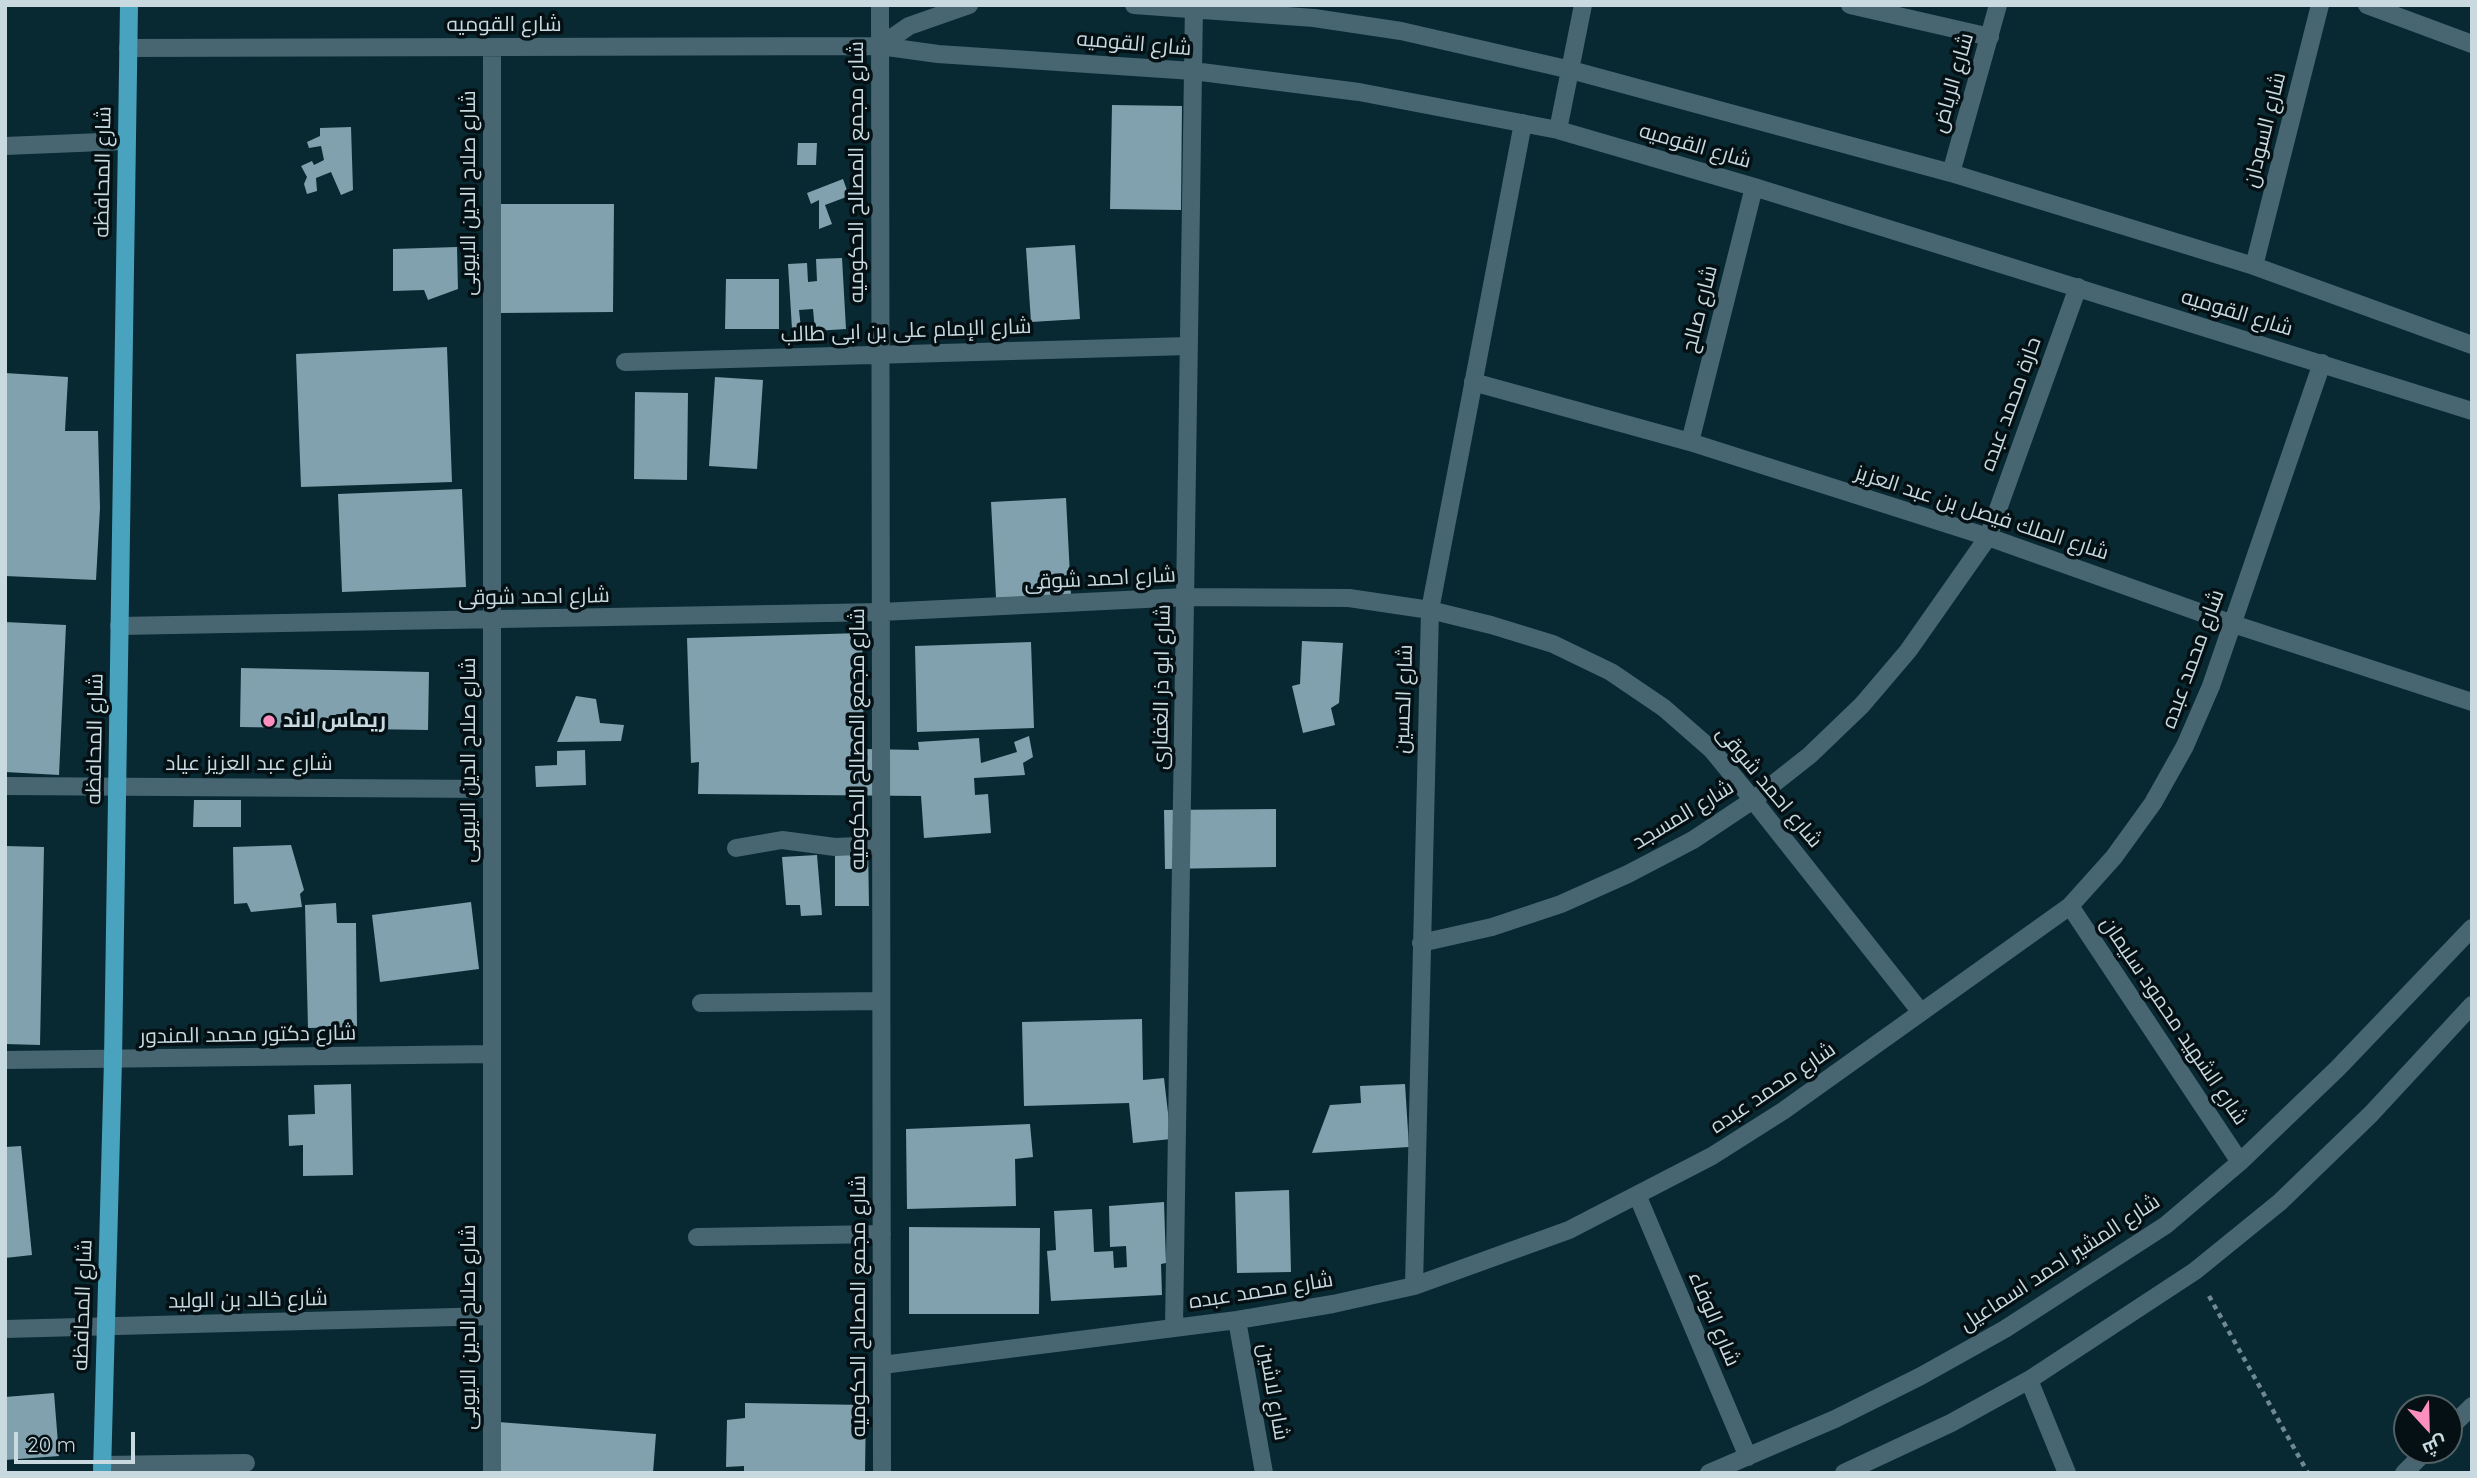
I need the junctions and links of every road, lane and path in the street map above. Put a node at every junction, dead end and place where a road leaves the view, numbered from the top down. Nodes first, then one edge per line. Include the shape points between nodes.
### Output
1 (129, 5) edge
2 (880, 5) edge
3 (969, 5) edge
4 (1134, 5) edge
5 (1583, 5) edge
6 (1850, 5) edge
7 (1998, 5) edge
8 (2320, 5) edge
9 (2367, 5) edge
10 (1194, 7) edge
11 (1990, 37) junction
12 (2472, 44) edge
13 (880, 46) junction
14 (492, 47) junction
15 (128, 48) junction
16 (1571, 70) junction
17 (1193, 71) junction
18 (1523, 123) junction
19 (1558, 130) junction
20 (126, 141) junction
21 (5, 146) edge
22 (1951, 173) junction
23 (1754, 187) junction
24 (2254, 266) junction
25 (2078, 287) junction
26 (2472, 345) edge
27 (1188, 346) junction
28 (880, 355) junction
29 (625, 362) dead end
30 (2322, 363) junction
31 (1473, 382) junction
32 (2472, 411) edge
33 (1690, 442) junction
34 (1988, 537) junction
35 (1186, 597) junction
36 (1430, 610) junction
37 (881, 612) junction
38 (492, 621) junction
39 (2230, 623) junction
40 (119, 626) junction
41 (2472, 702) edge
42 (5, 786) edge
43 (117, 786) junction
44 (492, 789) junction
45 (1753, 800) junction
46 (881, 845) junction
47 (736, 848) dead end
48 (2070, 906) junction
49 (2472, 928) edge
50 (1421, 943) junction
51 (881, 1001) junction
52 (701, 1003) dead end
53 (2472, 1005) edge
54 (1920, 1011) junction
55 (492, 1054) junction
56 (5, 1060) edge
57 (113, 1060) junction
58 (2240, 1162) junction
59 (1638, 1197) junction
60 (882, 1234) junction
61 (696, 1237) dead end
62 (2195, 1271) junction
63 (1414, 1286) junction
64 (492, 1317) junction
65 (1237, 1320) junction
66 (106, 1326) junction
67 (1174, 1327) junction
68 (5, 1329) edge
69 (882, 1365) junction
70 (2029, 1380) junction
71 (1748, 1457) junction
72 (246, 1463) dead end
73 (102, 1469) edge
74 (492, 1473) edge
75 (882, 1473) edge
76 (1264, 1473) edge
77 (1709, 1473) edge
78 (1844, 1473) edge
79 (2067, 1473) edge
80 (2308, 1473) edge

1 - 15 main road, شارع المحافظه
2 - 13 street, شارع مجمع المصالح الحكوميه
3 - 13 street via 909,26
4 - 10 street, شارع القوميه
5 - 16 street
6 - 11 street
7 - 11 street, شارع الرياض
8 - 24 street, شارع السودان
9 - 12 street
10 - 16 street, شارع القوميه via 1401,31
10 - 17 street, شارع ابو ذر الغفارى
11 - 22 street, شارع الرياض
13 - 14 street, شارع القوميه
13 - 17 street, شارع القوميه
13 - 28 street, شارع مجمع المصالح الحكوميه
14 - 15 street, شارع القوميه
14 - 38 street, شارع صلاح الدين الايوبى
15 - 20 main road, شارع المحافظه
16 - 19 street
16 - 22 street, شارع القوميه
17 - 18 street, شارع القوميه via 1359,92
17 - 27 street, شارع ابو ذر الغفارى
18 - 19 street, شارع القوميه
18 - 31 street, شارع الحسين
19 - 23 street, شارع القوميه
20 - 21 street
20 - 40 main road, شارع المحافظه
22 - 24 street, شارع القوميه
23 - 25 street, شارع القوميه
23 - 33 street, شارع صالح
24 - 26 street, شارع القوميه
25 - 30 street, شارع القوميه
25 - 34 street, حارة محمد عبده
27 - 28 street, شارع الإمام على بن ابى طالب
27 - 35 street, شارع ابو ذر الغفارى
28 - 29 street, شارع الإمام على بن ابى طالب
28 - 37 street, شارع مجمع المصالح الحكوميه
30 - 32 street, شارع القوميه
30 - 39 street, شارع محمد عبده
31 - 33 street, شارع الملك فيصل بن عبد العزيز
31 - 36 street, شارع الحسين
33 - 34 street, شارع الملك فيصل بن عبد العزيز
34 - 39 street, شارع الملك فيصل بن عبد العزيز
34 - 45 street, شارع المسجد via 1908,651 1862,705 1810,755
35 - 36 street, شارع احمد شوقى via 1349,598
35 - 37 street, شارع احمد شوقى
35 - 67 street, شارع ابو ذر الغفارى
36 - 45 street, شارع احمد شوقى via 1553,644 1611,672 1664,708 1712,750
36 - 50 street, شارع الحسين
37 - 38 street, شارع احمد شوقى
37 - 46 street, شارع مجمع المصالح الحكوميه
38 - 40 street, شارع احمد شوقى
38 - 44 street, شارع صلاح الدين الايوبى
39 - 41 street, شارع الملك فيصل بن عبد العزيز
39 - 48 street, شارع محمد عبده via 2211,686 2185,746 2114,857
40 - 43 main road, شارع المحافظه
42 - 43 street, شارع عبد العزيز عياد
43 - 44 street, شارع عبد العزيز عياد
43 - 57 main road, شارع المحافظه
44 - 55 street, شارع صلاح الدين الايوبى
45 - 50 street, شارع المسجد via 1693,840 1561,904 1492,927
45 - 54 street, شارع احمد شوقى
46 - 47 street via 835,847 782,840
46 - 51 street, شارع مجمع المصالح الحكوميه
48 - 54 street, شارع محمد عبده
48 - 58 street, شارع الشهيد محمود سليمان
49 - 58 street, شارع المشير احمد اسماعيل
50 - 63 street, شارع الحسين
51 - 52 street
51 - 60 street, شارع مجمع المصالح الحكوميه
53 - 62 street via 2371,1114 2280,1202
54 - 59 street, شارع محمد عبده via 1783,1111
55 - 57 street, شارع دكتور محمد المندور
55 - 64 street, شارع صلاح الدين الايوبى
56 - 57 street, شارع دكتور محمد المندور
57 - 66 main road, شارع المحافظه
58 - 71 street, شارع المشير احمد اسماعيل via 2166,1225 2005,1329 1921,1376
59 - 63 street, شارع محمد عبده via 1570,1230
59 - 71 street, شارع الوفاء
60 - 61 street
60 - 69 street, شارع مجمع المصالح الحكوميه
62 - 70 street
62 - 80 path
63 - 65 street, شارع محمد عبده
64 - 66 street, شارع خالد بن الوليد
64 - 74 street, شارع صلاح الدين الايوبى
65 - 67 street, شارع محمد عبده
65 - 76 street, شارع لاشين
66 - 68 street, شارع خالد بن الوليد
66 - 73 main road, شارع المحافظه
67 - 69 street, شارع محمد عبده
69 - 75 street, شارع مجمع المصالح الحكوميه
70 - 78 street
70 - 79 street
71 - 77 street, شارع المشير احمد اسماعيل
72 - 73 street

